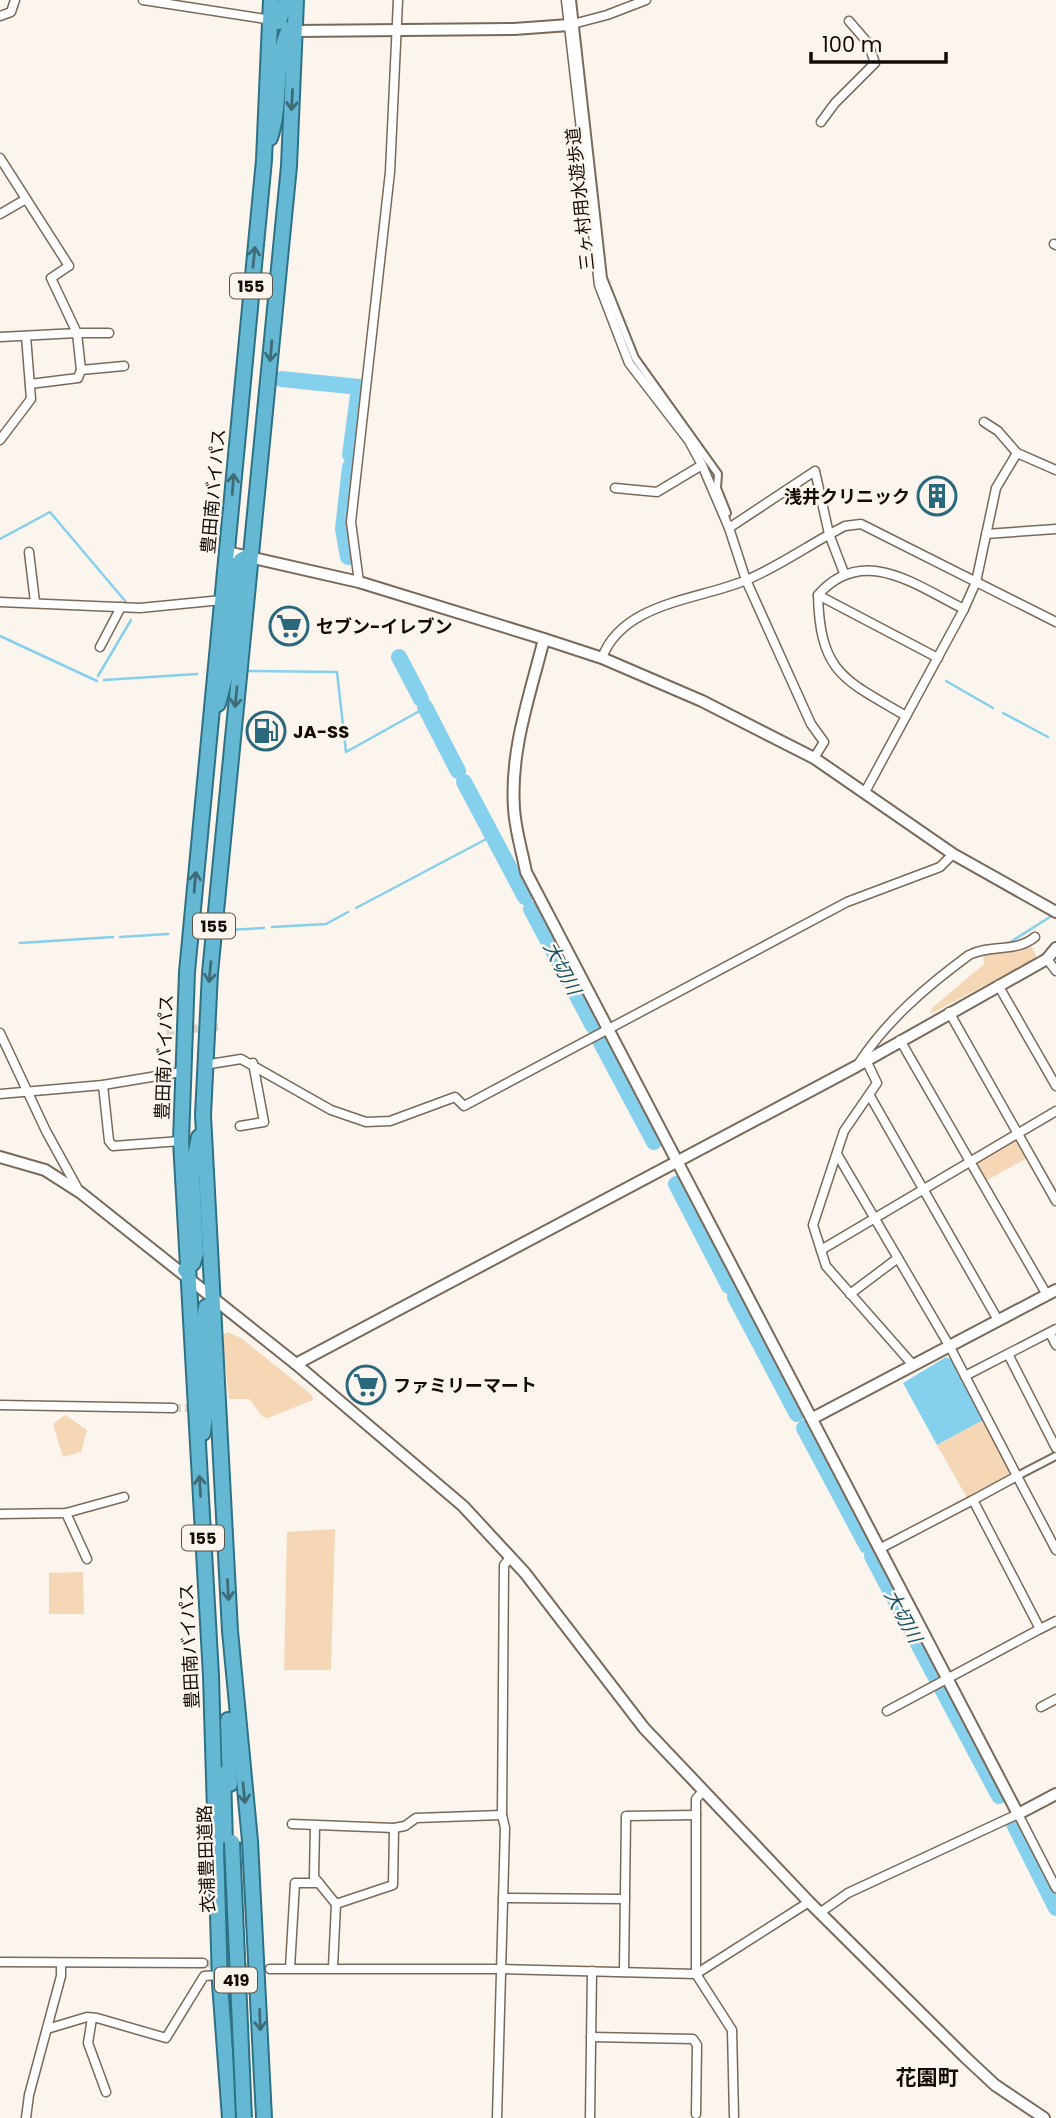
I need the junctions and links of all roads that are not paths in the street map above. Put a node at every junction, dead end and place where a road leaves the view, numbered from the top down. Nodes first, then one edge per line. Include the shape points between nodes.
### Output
1 (15, 0) edge
2 (143, 0) edge
3 (271, 0) edge
4 (286, 0) edge
5 (296, 0) edge
6 (398, 0) edge
7 (566, 0) edge
8 (572, 0) edge
9 (646, 0) edge
10 (0, 16) edge
11 (849, 21) dead end
12 (572, 24) junction
13 (284, 25) junction
14 (398, 30) junction
15 (821, 122) dead end
16 (0, 158) edge
17 (26, 199) junction
18 (0, 214) edge
19 (77, 333) junction
20 (109, 333) dead end
21 (26, 336) junction
22 (0, 337) edge
23 (124, 366) dead end
24 (81, 370) junction
25 (30, 384) junction
26 (0, 422) edge
27 (984, 422) dead end
28 (12, 424) junction
29 (0, 440) edge
30 (1017, 453) junction
31 (702, 465) junction
32 (1056, 470) edge
33 (615, 488) dead end
34 (730, 527) junction
35 (1056, 529) edge
36 (829, 534) junction
37 (986, 534) junction
38 (29, 552) dead end
39 (227, 552) junction
40 (249, 556) junction
41 (844, 573) junction
42 (746, 580) junction
43 (359, 582) junction
44 (976, 582) junction
45 (818, 595) junction
46 (222, 600) junction
47 (0, 602) edge
48 (35, 602) junction
49 (121, 607) junction
50 (964, 609) junction
51 (1056, 622) edge
52 (544, 639) junction
53 (100, 647) dead end
54 (602, 658) junction
55 (938, 659) junction
56 (906, 716) junction
57 (210, 732) junction
58 (814, 758) junction
59 (865, 792) junction
60 (953, 853) junction
61 (1056, 912) edge
62 (1035, 937) dead end
63 (1056, 948) edge
64 (1047, 959) junction
65 (1056, 971) edge
66 (998, 985) junction
67 (949, 1012) junction
68 (607, 1030) junction
69 (0, 1032) edge
70 (900, 1040) junction
71 (253, 1063) junction
72 (862, 1063) junction
73 (204, 1065) junction
74 (181, 1072) junction
75 (103, 1084) junction
76 (1056, 1086) edge
77 (27, 1091) junction
78 (0, 1094) edge
79 (870, 1096) junction
80 (1056, 1111) edge
81 (203, 1115) junction
82 (240, 1126) dead end
83 (1018, 1134) junction
84 (181, 1140) junction
85 (837, 1154) junction
86 (0, 1157) edge
87 (677, 1162) junction
88 (971, 1162) junction
89 (924, 1190) junction
90 (80, 1193) junction
91 (1056, 1201) edge
92 (876, 1219) junction
93 (821, 1250) junction
94 (898, 1258) junction
95 (184, 1272) junction
96 (1051, 1292) edge
97 (850, 1294) junction
98 (215, 1301) junction
99 (998, 1321) junction
100 (1053, 1331) edge
101 (1056, 1345) edge
102 (950, 1347) junction
103 (1008, 1354) junction
104 (296, 1364) junction
105 (913, 1365) junction
106 (965, 1376) junction
107 (0, 1405) edge
108 (173, 1408) tunnel mouth
109 (813, 1418) junction
110 (1056, 1448) edge
111 (1056, 1456) edge
112 (198, 1458) junction
113 (1017, 1476) junction
114 (124, 1497) dead end
115 (973, 1500) junction
116 (66, 1513) junction
117 (0, 1514) edge
118 (881, 1548) junction
119 (1056, 1550) edge
120 (511, 1557) junction
121 (87, 1559) dead end
122 (206, 1599) junction
123 (1056, 1621) edge
124 (1040, 1629) junction
125 (230, 1631) junction
126 (950, 1679) junction
127 (1056, 1699) edge
128 (1041, 1707) dead end
129 (887, 1711) dead end
130 (703, 1791) junction
131 (1056, 1794) edge
132 (1018, 1814) junction
133 (502, 1815) junction
134 (696, 1815) junction
135 (292, 1824) dead end
136 (315, 1826) junction
137 (394, 1828) junction
138 (229, 1842) junction
139 (319, 1883) junction
140 (1056, 1888) edge
141 (502, 1898) junction
142 (625, 1899) junction
143 (809, 1902) junction
144 (337, 1905) junction
145 (821, 1912) junction
146 (0, 1962) edge
147 (203, 1963) tunnel mouth
148 (61, 1964) junction
149 (333, 1967) junction
150 (290, 1968) junction
151 (270, 1969) tunnel mouth
152 (501, 1969) junction
153 (592, 1971) junction
154 (624, 1972) junction
155 (696, 1974) junction
156 (220, 1975) junction
157 (92, 2018) junction
158 (47, 2029) junction
159 (591, 2037) junction
160 (106, 2092) dead end
161 (696, 2114) dead end
162 (734, 2116) dead end
163 (26, 2118) edge
164 (230, 2118) edge
165 (241, 2118) edge
166 (264, 2118) edge
167 (498, 2118) edge
168 (590, 2118) edge
169 (1044, 2118) edge

1 - 10 street via 12,12
2 - 13 street
3 - 13 highway, 155
4 - 13 highway
5 - 13 highway, 155
6 - 14 street
7 - 12 street
8 - 12 street, 三ヶ村用水遊歩道
9 - 12 street
11 - 15 street via 868,43 875,63
12 - 14 street
12 - 31 street via 599,285 629,363 689,440
12 - 34 street, 三ヶ村用水遊歩道 via 603,278 635,358 718,474 717,488
13 - 14 street
39 -> 13 highway, 豊田南バイパス / 155 via 264,160 276,121
13 -> 40 highway, 155 via 289,166
14 - 43 street via 390,172 351,522
16 - 17 street
17 - 18 street
17 - 19 street via 69,266 51,278
19 - 20 street
19 - 21 street
19 - 24 street
21 - 22 street
21 - 25 street
23 - 24 street
24 - 25 street via 78,378
25 - 28 street via 29,406
26 - 28 street
27 - 30 street
28 - 29 street
30 - 32 street
30 - 37 street via 996,488
31 - 33 street via 657,492
31 - 34 street
34 - 36 street via 814,471
34 - 42 street
35 - 37 street
36 - 41 street
36 - 42 street
36 - 44 street via 861,524
37 - 44 street
38 - 48 street
39 - 40 street
39 - 46 highway, 豊田南バイパス / 155
40 - 43 street
40 - 57 highway, 155 via 237,567 228,670
40 -> 73 highway, 155
41 - 45 street
41 - 50 street via 873,568
42 - 54 street via 635,619 608,642
42 - 58 street via 811,724 824,742
43 - 52 street
44 - 50 street
44 - 51 street
45 - 55 street
45 - 56 street via 825,649 836,671
46 - 49 street
46 - 57 highway, 豊田南バイパス / 155
47 - 48 street
48 - 49 street
49 - 53 street
50 - 55 street
52 - 54 street
52 - 68 street via 519,740 514,809 526,872
54 - 58 street via 702,701
55 - 56 street
56 - 59 street
74 -> 57 highway, 豊田南バイパス / 155
58 - 59 street
59 - 60 street
60 - 61 street
60 - 68 street via 940,867 847,902
62 - 72 street via 1026,945 969,955 902,1010 873,1042
63 - 64 street
64 - 65 street
64 - 66 street
66 - 67 street
66 - 76 street
67 - 70 street
67 - 83 street
68 - 71 street via 464,1106 455,1097 380,1124 331,1110
68 - 87 street
69 - 77 street
70 - 72 street
70 - 88 street
71 - 73 street via 241,1059
71 - 82 street via 264,1122
72 - 79 street via 877,1083
72 - 87 street
73 - 81 highway, 155
74 - 75 street
74 - 84 highway, 豊田南バイパス / 155
75 - 77 street
75 - 84 street via 113,1146
77 - 78 street
77 - 90 street
79 - 85 street via 844,1131
79 - 89 street
80 - 83 street
81 - 95 highway via 192,1171 196,1253
81 - 98 highway, 155
83 - 88 street
83 - 91 street
84 - 95 highway, 豊田南バイパス / 155
85 - 92 street
85 - 93 street via 813,1225
86 - 90 street via 45,1171
87 - 104 street
87 - 109 street
88 - 89 street
88 - 96 street
89 - 92 street
89 - 99 street
90 - 95 street
92 - 93 street
92 - 94 street
93 - 97 street via 826,1266
94 - 97 street
94 - 102 street
95 - 98 street
95 - 112 highway, 豊田南バイパス / 155
96 - 99 street
97 - 105 street
98 - 104 street
98 - 112 highway via 206,1306 203,1318 207,1400
98 -> 125 highway, 155
99 - 102 street
100 - 101 street
100 - 103 street
102 - 105 street
102 - 106 street
103 - 106 street
103 - 110 street
104 - 120 street via 463,1506
105 - 109 street
106 - 113 street
107 - 108 street
109 - 118 street
111 - 113 street
122 -> 112 highway, 豊田南バイパス / 155
113 - 115 street
113 - 119 street
114 - 116 street
115 - 118 street
115 - 124 street
116 - 117 street
116 - 121 street
118 - 126 street
120 - 130 street via 644,1728
120 - 133 street via 504,1565
122 - 138 highway, 衣浦豊田道路 / 419 via 217,1653
122 - 156 highway, 豊田南バイパス / 155
123 - 124 street
124 - 126 street
125 - 138 highway, 衣浦豊田道路 / 419
125 -> 166 highway, 155 via 250,1841
126 - 129 street
126 - 132 street
127 - 128 street
130 - 134 street via 696,1799
130 - 143 street
131 - 132 street
132 - 140 street
132 - 145 street via 848,1893
133 - 137 street via 415,1818
133 - 141 street
134 - 142 street via 626,1816
134 - 155 street
135 - 136 street
136 - 137 street
136 - 139 street via 314,1877
137 - 144 street via 393,1885
138 - 165 highway, 衣浦豊田道路 / 419, bridge
139 - 144 street
139 - 150 street via 295,1883
141 - 142 street
141 - 152 street
142 - 154 street
143 - 145 street
143 - 155 street
144 - 149 street
145 - 169 street via 995,2085
146 - 148 street
147 - 148 street
148 - 158 street
149 - 150 street
149 - 152 street
150 - 151 street
152 - 153 street
152 - 167 street
153 - 154 street
153 - 159 street
154 - 155 street
155 - 162 street via 732,2030
156 - 157 street via 204,1976 166,2038
156 - 164 highway, 豊田南バイパス / 155
157 - 158 street
157 - 160 street via 88,2042
158 - 163 street
159 - 161 street via 693,2039 697,2045
159 - 168 street

